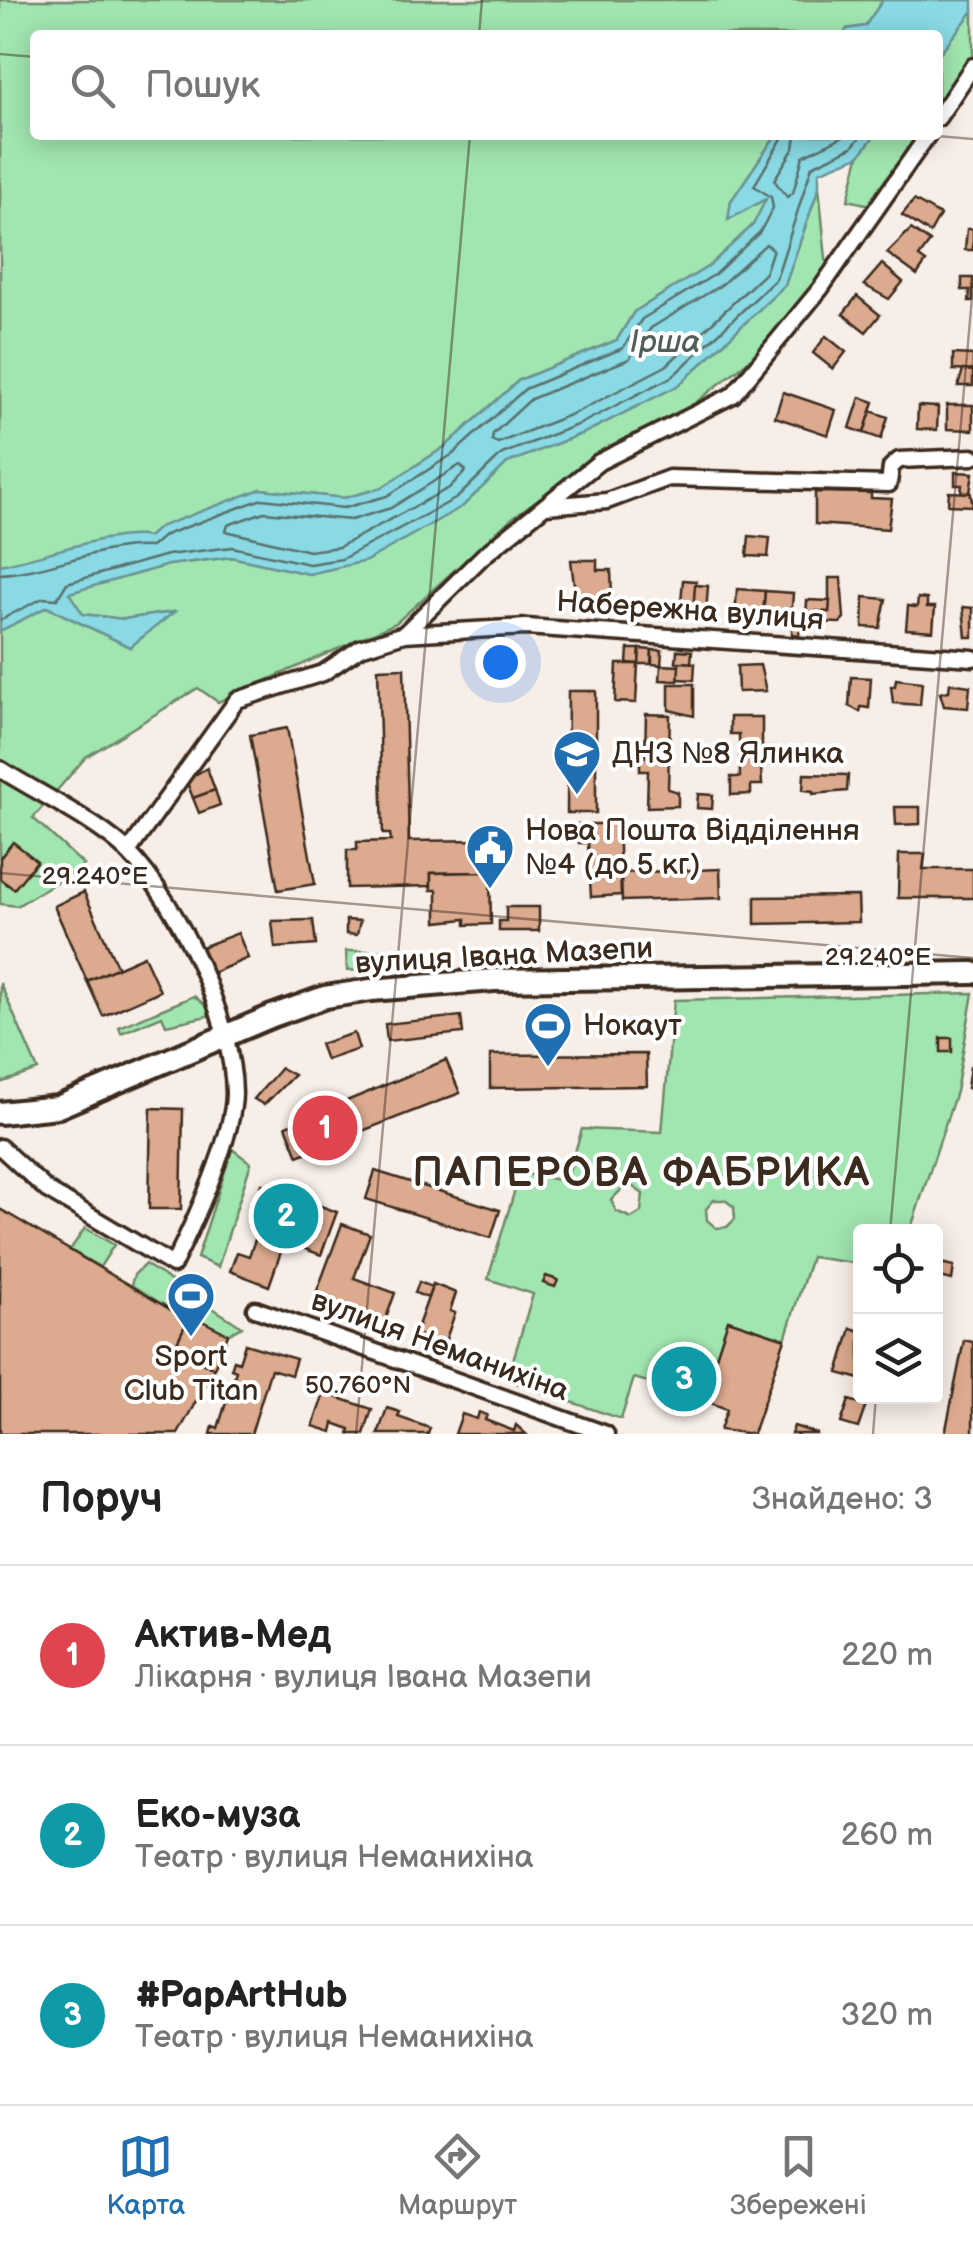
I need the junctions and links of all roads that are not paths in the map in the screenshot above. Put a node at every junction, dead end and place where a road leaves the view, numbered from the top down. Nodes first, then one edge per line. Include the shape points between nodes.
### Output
1 (973, 66) edge
2 (943, 111) edge
3 (924, 140) edge
4 (973, 457) edge
5 (545, 506) junction
6 (404, 634) junction
7 (973, 658) edge
8 (0, 769) edge
9 (128, 852) junction
10 (973, 973) edge
11 (226, 1036) junction
12 (0, 1113) edge
13 (0, 1148) edge
14 (255, 1309) dead end
15 (606, 1434) edge

1 - 2 street
3 - 5 street, Набережна вулиця via 813,298 733,395 600,462
4 - 5 street via 900,460 890,467 889,484 669,478 608,501
5 - 6 street, Набережна вулиця via 482,556
6 - 7 street, Набережна вулиця via 526,626
6 - 9 street, Набережна вулиця via 360,648 323,673 237,700
8 - 9 street
9 - 11 street via 210,983
10 - 11 main road, вулиця Івана Мазепи via 402,986 325,997
11 - 12 main road, вулиця Івана Мазепи via 58,1106
11 - 13 street via 234,1096 194,1223 173,1265 47,1190
14 - 15 street, вулиця Неманихіна

